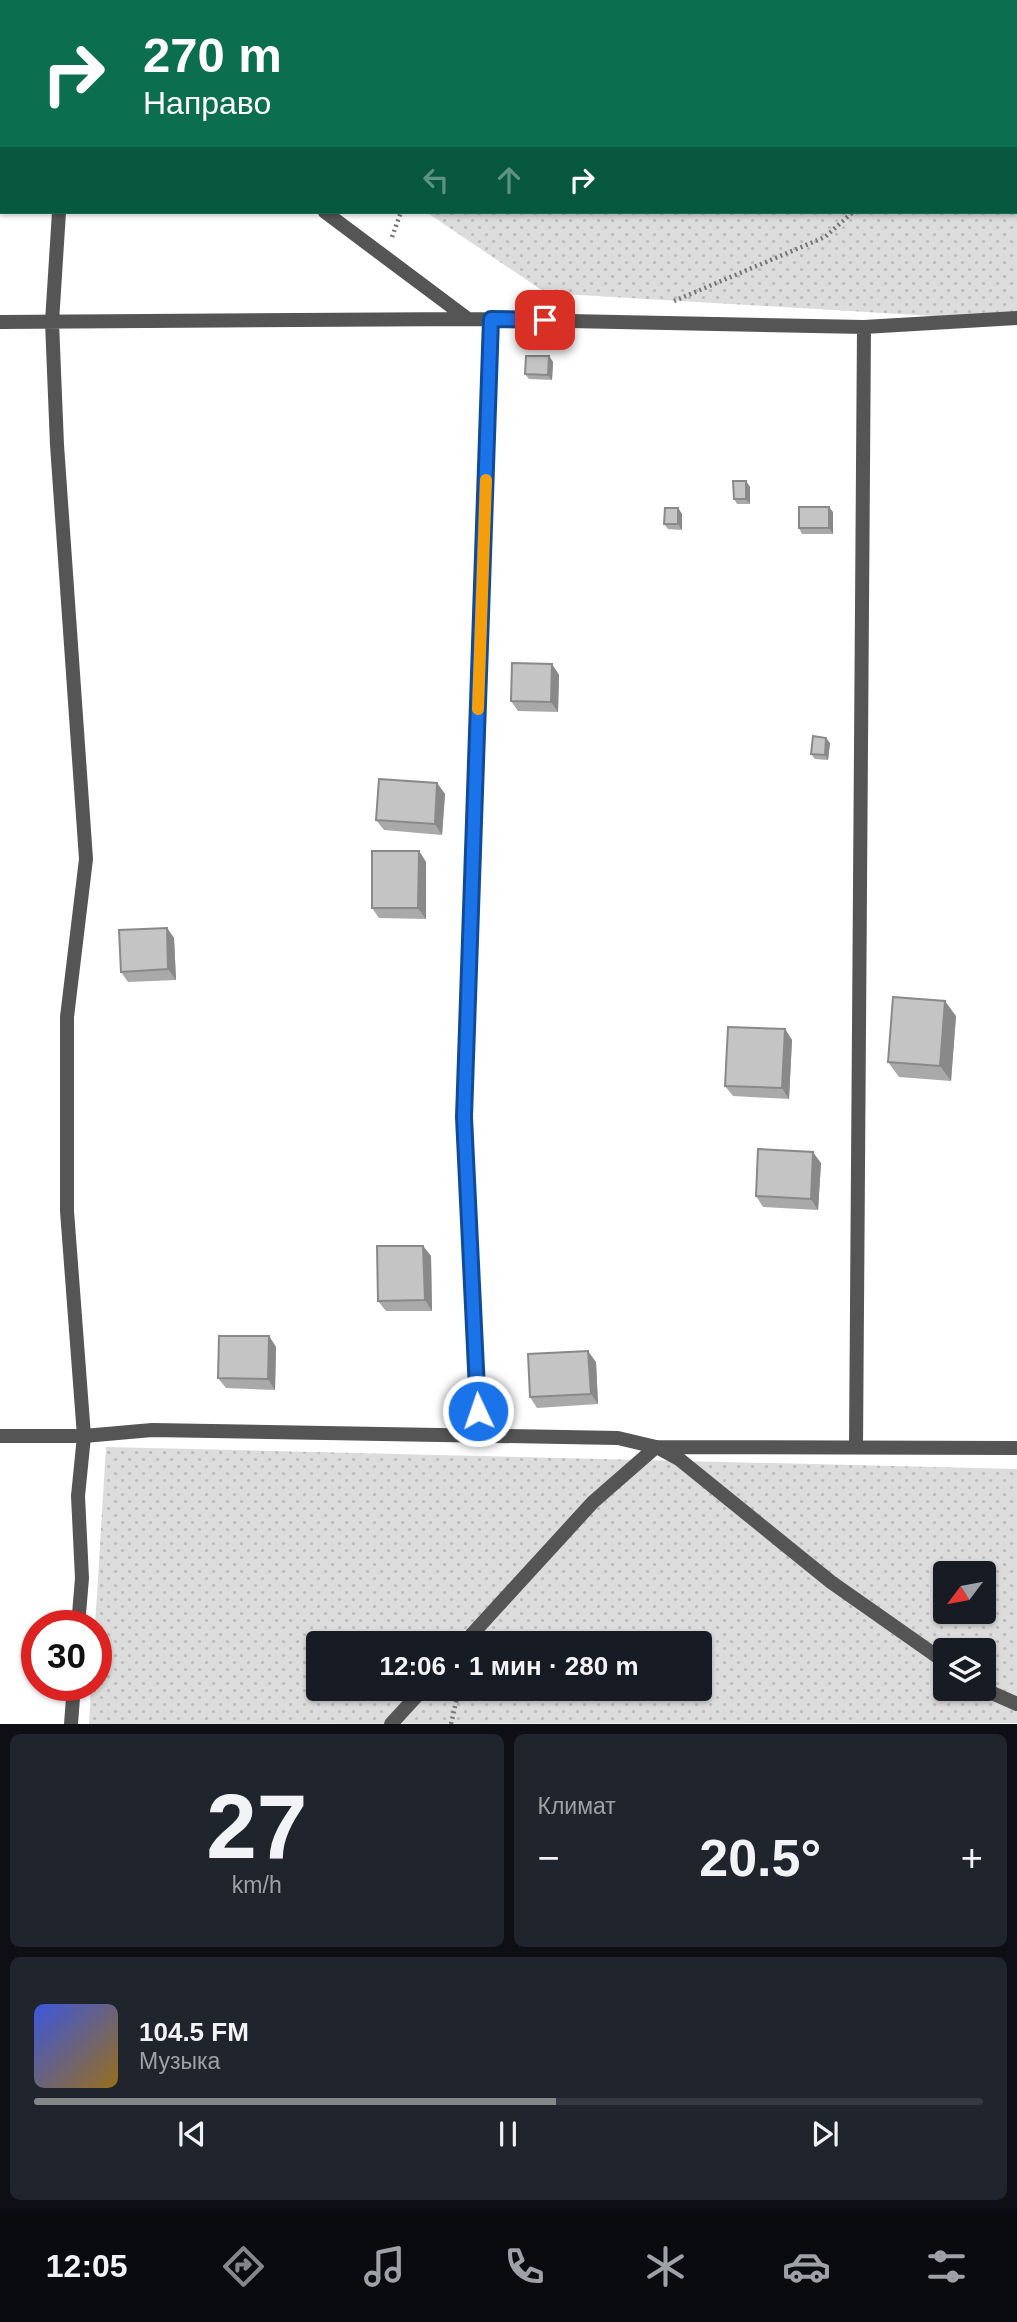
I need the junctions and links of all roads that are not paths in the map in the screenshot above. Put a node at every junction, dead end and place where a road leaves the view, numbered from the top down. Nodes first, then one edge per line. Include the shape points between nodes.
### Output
1 (59, 214) edge
2 (328, 214) edge
3 (468, 318) junction
4 (1017, 318) edge
5 (491, 319) junction
6 (0, 322) edge
7 (52, 322) junction
8 (864, 327) junction
9 (0, 1436) edge
10 (84, 1436) junction
11 (479, 1438) junction
12 (656, 1447) junction
13 (856, 1447) junction
14 (1017, 1448) edge
15 (79, 1610) edge
16 (475, 1631) edge
17 (933, 1654) edge
18 (996, 1695) edge
19 (73, 1701) edge
20 (412, 1701) edge
21 (1017, 1704) edge
22 (71, 1724) edge
23 (391, 1724) edge

1 - 7 street
2 - 3 street
3 - 5 street
3 - 7 street
4 - 8 street
5 - 8 street
5 - 11 street via 464,1117
6 - 7 street
7 - 10 street via 86,859 67,1017 67,1211
8 - 13 street
9 - 10 street
10 - 11 street via 152,1430
10 - 15 street via 78,1496
11 - 12 street via 618,1438
12 - 13 street
12 - 16 street via 593,1502
12 - 17 street via 679,1459 831,1583
13 - 14 street
18 - 21 street
19 - 22 street
20 - 23 street

